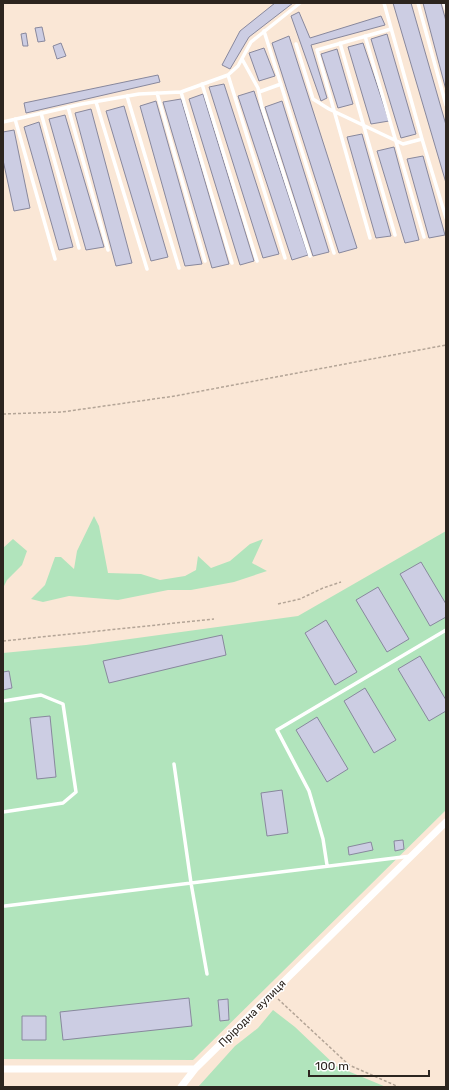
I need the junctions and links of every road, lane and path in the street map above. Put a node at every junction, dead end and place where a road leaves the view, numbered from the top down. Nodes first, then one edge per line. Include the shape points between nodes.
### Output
1 (300, 3) edge
2 (384, 3) edge
3 (418, 3) edge
4 (444, 3) edge
5 (446, 9) edge
6 (391, 29) junction
7 (264, 31) junction
8 (365, 36) junction
9 (340, 43) junction
10 (296, 44) dead end
11 (242, 59) junction
12 (228, 75) junction
13 (202, 84) junction
14 (281, 84) junction
15 (181, 92) junction
16 (259, 92) junction
17 (157, 93) junction
18 (127, 96) junction
19 (96, 102) junction
20 (446, 105) edge
21 (68, 107) junction
22 (334, 112) junction
23 (41, 113) junction
24 (16, 119) junction
25 (3, 122) edge
26 (364, 126) junction
27 (422, 139) junction
28 (396, 140) junction
29 (446, 218) edge
30 (395, 235) dead end
31 (424, 237) dead end
32 (370, 238) dead end
33 (79, 248) dead end
34 (108, 250) dead end
35 (334, 253) dead end
36 (310, 256) dead end
37 (285, 258) dead end
38 (55, 259) dead end
39 (205, 261) dead end
40 (257, 261) dead end
41 (232, 263) dead end
42 (179, 268) dead end
43 (146, 269) dead end
44 (446, 345) edge
45 (3, 414) edge
46 (342, 582) dead end
47 (278, 604) dead end
48 (214, 619) dead end
49 (446, 630) edge
50 (3, 641) edge
51 (3, 701) edge
52 (174, 764) dead end
53 (3, 812) edge
54 (446, 822) edge
55 (412, 856) junction
56 (327, 865) junction
57 (190, 882) junction
58 (5, 906) dead end
59 (207, 974) dead end
60 (272, 994) junction
61 (3, 1069) edge
62 (195, 1070) junction
63 (181, 1087) edge
64 (399, 1087) edge

1 - 7 lane
2 - 6 lane
3 - 20 lane
4 - 5 lane
6 - 8 lane
6 - 27 lane
7 - 11 lane via 251,42
7 - 14 lane
8 - 9 lane
8 - 28 lane
9 - 22 lane via 317,50
9 - 26 lane
10 - 22 lane via 313,99
11 - 12 lane
11 - 16 lane
12 - 13 lane
12 - 37 lane
13 - 15 lane
13 - 40 lane
14 - 16 lane
14 - 35 lane
15 - 17 lane
15 - 41 lane
16 - 36 lane
17 - 18 lane
17 - 39 lane
18 - 19 lane
18 - 42 lane
19 - 21 lane
19 - 43 lane
21 - 23 lane
21 - 34 lane
22 - 26 lane
22 - 32 lane
23 - 24 lane
23 - 33 lane
24 - 25 lane
24 - 38 lane
26 - 28 lane
26 - 30 lane
27 - 28 lane via 403,144
27 - 29 lane
28 - 31 lane
44 - 45 path via 175,396 62,412
46 - 47 path via 300,600
48 - 50 path
49 - 56 lane via 277,730 309,791 323,839
51 - 53 lane via 42,695 63,704 76,792 63,803
52 - 57 lane
54 - 55 street, Пріродна вулиця
55 - 56 lane
55 - 60 street, Пріродна вулиця
56 - 57 lane
57 - 58 lane
57 - 59 lane
60 - 62 street, Пріродна вулиця
60 - 64 path via 349,1065
61 - 62 street
62 - 63 street, Пріродна вулиця

